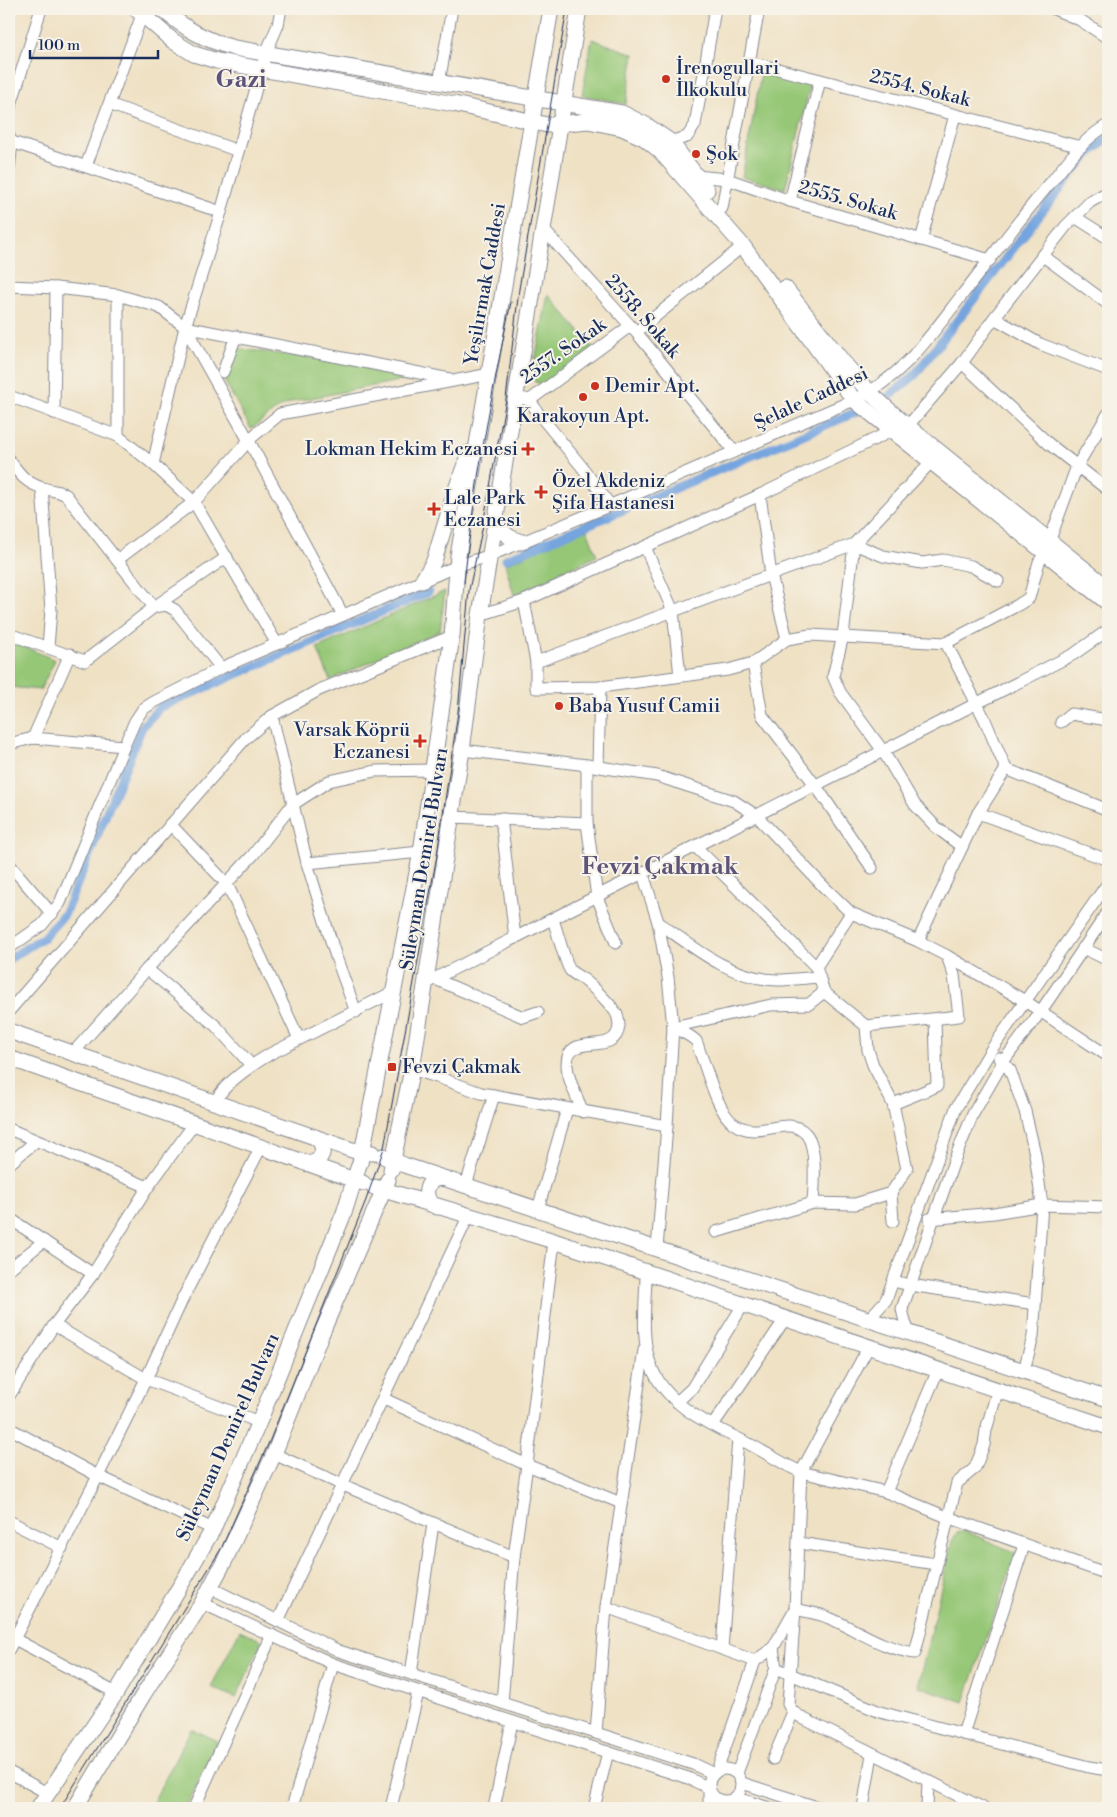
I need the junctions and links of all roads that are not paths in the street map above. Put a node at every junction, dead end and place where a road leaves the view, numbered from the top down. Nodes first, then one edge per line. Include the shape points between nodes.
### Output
1 (41, 9) edge
2 (162, 9) edge
3 (281, 9) edge
4 (452, 9) edge
5 (552, 9) edge
6 (579, 9) edge
7 (715, 9) edge
8 (759, 9) edge
9 (1054, 9) edge
10 (139, 12) edge
11 (1108, 37) edge
12 (266, 53) junction
13 (750, 62) junction
14 (261, 70) junction
15 (820, 80) junction
16 (439, 82) junction
17 (536, 99) junction
18 (109, 104) junction
19 (563, 104) junction
20 (9, 111) edge
21 (955, 115) junction
22 (533, 123) junction
23 (560, 124) junction
24 (1108, 125) edge
25 (10, 139) edge
26 (666, 146) junction
27 (1081, 147) junction
28 (238, 151) junction
29 (86, 166) junction
30 (9, 169) edge
31 (696, 176) junction
32 (727, 179) junction
33 (1108, 192) edge
34 (790, 201) junction
35 (722, 208) junction
36 (221, 212) junction
37 (1075, 217) junction
38 (543, 229) junction
39 (1108, 238) edge
40 (921, 240) junction
41 (743, 246) junction
42 (1042, 255) junction
43 (990, 260) junction
44 (9, 286) edge
45 (56, 288) junction
46 (118, 295) junction
47 (1108, 304) edge
48 (994, 318) junction
49 (184, 327) junction
50 (633, 329) junction
51 (236, 336) junction
52 (962, 363) junction
53 (1108, 370) edge
54 (223, 372) dead end
55 (490, 374) junction
56 (456, 380) junction
57 (870, 393) junction
58 (9, 396) edge
59 (515, 397) junction
60 (530, 400) junction
61 (854, 400) junction
62 (54, 413) junction
63 (1108, 414) edge
64 (483, 416) junction
65 (899, 427) junction
66 (118, 436) junction
67 (249, 441) junction
68 (734, 451) junction
69 (9, 460) edge
70 (930, 462) junction
71 (153, 464) junction
72 (1077, 466) junction
73 (42, 488) junction
74 (1108, 490) edge
75 (760, 495) junction
76 (194, 502) junction
77 (610, 505) junction
78 (496, 520) junction
79 (522, 542) junction
80 (854, 544) junction
81 (645, 546) junction
82 (1048, 548) junction
83 (490, 554) junction
84 (227, 557) junction
85 (118, 560) junction
86 (457, 566) junction
87 (771, 575) junction
88 (422, 581) junction
89 (998, 581) dead end
90 (1108, 588) edge
91 (524, 601) junction
92 (1108, 603) edge
93 (154, 607) junction
94 (673, 611) junction
95 (343, 615) junction
96 (480, 615) junction
97 (1108, 630) edge
98 (9, 634) edge
99 (452, 636) junction
100 (843, 636) junction
101 (787, 639) junction
102 (946, 643) junction
103 (277, 644) junction
104 (48, 647) junction
105 (70, 654) junction
106 (536, 662) junction
107 (753, 662) junction
108 (221, 668) junction
109 (680, 676) junction
110 (600, 687) junction
111 (977, 704) junction
112 (272, 716) junction
113 (1108, 720) edge
114 (1061, 722) dead end
115 (33, 738) junction
116 (9, 744) edge
117 (124, 746) junction
118 (462, 750) junction
119 (883, 751) junction
120 (593, 766) junction
121 (1006, 769) junction
122 (434, 770) junction
123 (816, 786) junction
124 (292, 805) junction
125 (1108, 810) edge
126 (978, 813) junction
127 (757, 816) junction
128 (452, 817) junction
129 (500, 818) junction
130 (586, 823) junction
131 (170, 824) junction
132 (696, 847) junction
133 (962, 847) junction
134 (422, 852) junction
135 (1108, 860) edge
136 (307, 863) junction
137 (9, 864) edge
138 (872, 868) dead end
139 (643, 874) junction
140 (1108, 882) edge
141 (227, 884) junction
142 (597, 897) junction
143 (1108, 912) edge
144 (850, 913) junction
145 (52, 914) junction
146 (553, 919) junction
147 (658, 922) junction
148 (515, 938) junction
149 (918, 941) junction
150 (616, 943) dead end
151 (9, 948) edge
152 (1083, 948) junction
153 (946, 956) junction
154 (1108, 960) edge
155 (147, 969) junction
156 (818, 972) junction
157 (430, 981) junction
158 (395, 991) junction
159 (824, 992) junction
160 (1025, 1001) junction
161 (9, 1011) edge
162 (1041, 1011) junction
163 (356, 1012) junction
164 (538, 1012) dead end
165 (935, 1019) junction
166 (866, 1026) junction
167 (673, 1027) junction
168 (9, 1031) edge
169 (299, 1039) junction
170 (991, 1050) junction
171 (73, 1053) junction
172 (1108, 1056) edge
173 (9, 1058) edge
174 (1003, 1062) junction
175 (251, 1065) junction
176 (412, 1069) junction
177 (494, 1096) junction
178 (215, 1103) junction
179 (893, 1104) junction
180 (567, 1109) junction
181 (583, 1112) junction
182 (194, 1124) junction
183 (667, 1126) junction
184 (9, 1129) edge
185 (315, 1137) junction
186 (36, 1141) junction
187 (262, 1147) junction
188 (305, 1163) junction
189 (9, 1164) edge
190 (374, 1170) junction
191 (446, 1179) junction
192 (466, 1185) junction
193 (148, 1186) junction
194 (891, 1193) junction
195 (813, 1203) junction
196 (1042, 1205) junction
197 (437, 1207) junction
198 (1108, 1207) edge
199 (538, 1209) junction
200 (468, 1216) junction
201 (9, 1218) edge
202 (916, 1219) junction
203 (933, 1220) junction
204 (893, 1222) dead end
205 (716, 1232) dead end
206 (44, 1241) junction
207 (554, 1241) junction
208 (657, 1249) junction
209 (9, 1269) edge
210 (646, 1272) junction
211 (92, 1274) junction
212 (893, 1281) junction
213 (910, 1285) junction
214 (1036, 1304) junction
215 (743, 1305) junction
216 (785, 1319) junction
217 (869, 1319) junction
218 (54, 1326) junction
219 (909, 1332) junction
220 (645, 1343) junction
221 (869, 1346) junction
222 (938, 1370) junction
223 (1024, 1370) junction
224 (146, 1378) junction
225 (998, 1389) junction
226 (9, 1396) edge
227 (384, 1399) junction
228 (1108, 1399) edge
229 (677, 1402) junction
230 (259, 1422) junction
231 (713, 1425) junction
232 (1108, 1427) edge
233 (9, 1428) edge
234 (738, 1439) junction
235 (274, 1454) junction
236 (527, 1465) junction
237 (801, 1472) junction
238 (98, 1476) junction
239 (343, 1485) junction
240 (886, 1492) junction
241 (621, 1503) junction
242 (948, 1517) junction
243 (9, 1521) edge
244 (433, 1524) junction
245 (213, 1529) junction
246 (799, 1543) junction
247 (1024, 1545) junction
248 (62, 1548) junction
249 (514, 1557) junction
250 (936, 1564) junction
251 (1108, 1574) edge
252 (211, 1588) junction
253 (202, 1603) junction
254 (606, 1608) junction
255 (795, 1609) junction
256 (278, 1621) junction
257 (272, 1634) junction
258 (10, 1641) edge
259 (773, 1648) junction
260 (722, 1650) junction
261 (755, 1661) junction
262 (334, 1664) junction
263 (776, 1668) junction
264 (411, 1674) junction
265 (791, 1675) junction
266 (418, 1692) junction
267 (116, 1693) junction
268 (502, 1704) junction
269 (793, 1712) junction
270 (512, 1722) junction
271 (596, 1733) junction
272 (963, 1734) junction
273 (608, 1752) junction
274 (872, 1754) junction
275 (773, 1758) dead end
276 (1108, 1770) edge
277 (9, 1772) edge
278 (715, 1772) junction
279 (739, 1778) junction
280 (928, 1782) junction
281 (709, 1789) junction
282 (48, 1793) junction
283 (732, 1802) edge
284 (38, 1808) edge
285 (75, 1808) edge
286 (194, 1808) edge
287 (292, 1808) edge
288 (391, 1808) edge
289 (494, 1808) edge
290 (594, 1808) edge
291 (709, 1808) edge
292 (770, 1808) edge
293 (820, 1808) edge
294 (862, 1808) edge
295 (927, 1808) edge
296 (983, 1808) edge

1 - 20 street
2 - 12 main road via 192,32 212,42
3 - 12 street
4 - 16 street
5 - 17 main road, Yeşilırmak Caddesi
6 - 19 main road
7 - 26 street via 695,125 687,137
8 - 13 street
9 - 11 street
10 - 14 main road via 194,54
10 - 18 street
12 - 14 street
12 - 16 main road
13 - 15 street, 2554. Sokak
13 - 32 street
14 - 22 main road via 454,104
14 - 28 street
15 - 21 street, 2554. Sokak
15 - 34 street
16 - 17 main road
17 - 19 main road
17 - 22 main road, Yeşilırmak Caddesi
18 - 28 street
18 - 29 street
19 - 23 main road
19 - 26 main road via 622,113 646,125
21 - 27 street, 2554. Sokak
21 - 40 street
22 - 23 main road
22 - 55 main road, Yeşilırmak Caddesi
23 - 26 main road via 588,121 622,128
23 - 38 main road
24 - 27 street, Şelale Caddesi
25 - 29 street
25 - 30 street
26 - 31 main road
26 - 41 main road
27 - 43 street, Şelale Caddesi
28 - 36 street
29 - 36 street
31 - 32 street, 2555. Sokak
31 - 35 main road
32 - 34 street, 2555. Sokak
32 - 35 street
33 - 37 street via 1090,202
34 - 40 street, 2555. Sokak
35 - 57 main road
36 - 49 street
37 - 39 street
37 - 42 street
38 - 50 street, 2558. Sokak
38 - 59 main road
40 - 43 street, 2555. Sokak
41 - 50 street, 2557. Sokak
41 - 61 main road
42 - 47 street
42 - 48 street
43 - 57 street, Şelale Caddesi via 913,356
44 - 45 street
45 - 46 street
45 - 62 street
46 - 49 street via 159,306
46 - 66 street
48 - 52 street
48 - 53 street via 1040,344
49 - 51 street
49 - 67 street
49 - 71 street
50 - 60 street, 2557. Sokak
50 - 68 street, 2558. Sokak
51 - 54 street
51 - 56 street
52 - 65 street via 912,421
52 - 72 street
55 - 56 street
55 - 64 main road, Yeşilırmak Caddesi
56 - 67 street via 280,414
57 - 61 street, Şelale Caddesi
57 - 65 main road
58 - 62 street
59 - 60 street, 2557. Sokak
59 - 78 main road
60 - 77 street
61 - 65 main road
61 - 68 street, Şelale Caddesi
62 - 66 street
63 - 72 street
64 - 86 main road, Yeşilırmak Caddesi
64 - 88 main road via 434,561
65 - 70 main road
65 - 75 street
65 - 82 main road
66 - 71 street
67 - 76 street
67 - 95 street
68 - 77 street, Şelale Caddesi
69 - 73 street via 21,477
70 - 80 street
70 - 82 main road
71 - 76 street
72 - 74 street
72 - 82 street
73 - 85 street via 58,490 66,495
73 - 104 street via 51,610
75 - 81 street
75 - 87 street
76 - 84 street
76 - 85 street
77 - 79 street, Şelale Caddesi
78 - 79 main road via 510,538
78 - 83 main road
79 - 83 street, Şelale Caddesi
80 - 87 street
80 - 89 street via 883,556 922,563 942,560 971,566
80 - 100 street
81 - 91 street
81 - 94 street
82 - 90 main road
82 - 92 main road
82 - 102 street via 1039,562 1029,598
83 - 86 street, Şelale Caddesi
83 - 96 main road, Süleyman Demirel Bulvarı
84 - 93 street
84 - 103 street
85 - 93 street
86 - 88 street, Şelale Caddesi
86 - 99 main road, Süleyman Demirel Bulvarı
87 - 94 street
87 - 101 street
88 - 95 street, Şelale Caddesi
91 - 96 street
91 - 106 street
93 - 105 street via 85,661
93 - 108 street via 166,605 175,610
94 - 106 street
94 - 109 street
95 - 103 street, Şelale Caddesi
96 - 118 main road, Süleyman Demirel Bulvarı
97 - 111 street via 1074,654
98 - 104 street
99 - 112 street via 319,690
99 - 122 main road, Süleyman Demirel Bulvarı
100 - 101 street via 810,634
100 - 102 street
100 - 119 street via 833,676 840,692
101 - 107 street
102 - 111 street
103 - 108 street, Şelale Caddesi
104 - 105 street
105 - 115 street
106 - 110 street via 536,688
107 - 109 street via 728,670
107 - 123 street via 762,715
108 - 117 street, Şelale Caddesi via 143,709
109 - 110 street
110 - 120 street
111 - 119 street
111 - 121 street
112 - 124 street
112 - 131 street via 246,738
113 - 114 street via 1071,714
115 - 116 street
115 - 117 street
117 - 145 street, Şelale Caddesi via 66,891
118 - 120 street
118 - 128 main road, Süleyman Demirel Bulvarı
119 - 123 street
119 - 133 street via 915,804 936,827
120 - 127 street via 657,776 734,801
120 - 130 street
121 - 125 street
121 - 126 street
122 - 124 street via 375,771 329,781
122 - 134 main road, Süleyman Demirel Bulvarı
123 - 127 street
123 - 138 street
124 - 136 street
124 - 141 street
126 - 133 street
126 - 135 street
127 - 132 street
127 - 144 street
128 - 129 street
128 - 157 main road, Süleyman Demirel Bulvarı
129 - 130 street
129 - 148 street
130 - 142 street
131 - 141 street
131 - 161 street
132 - 139 street
132 - 156 street
133 - 149 street
134 - 136 street
134 - 158 main road, Süleyman Demirel Bulvarı
136 - 163 street
137 - 145 street
139 - 142 street
139 - 147 street
140 - 160 street
141 - 155 street
141 - 169 street
142 - 146 street
142 - 150 street
143 - 152 street
144 - 149 street
144 - 156 street
145 - 151 street, Şelale Caddesi
146 - 148 street
146 - 181 street via 570,970 617,1015 619,1026 609,1042 580,1045 568,1058 572,1084
147 - 156 street via 698,951 750,976 776,980
147 - 167 street
148 - 157 street
149 - 153 street
152 - 154 street
152 - 162 street
153 - 160 street
153 - 165 street via 954,975 959,1016
155 - 171 street
155 - 175 street via 216,1026
156 - 159 street
157 - 164 street via 523,1017
157 - 176 main road, Süleyman Demirel Bulvarı
158 - 163 street
158 - 190 main road, Süleyman Demirel Bulvarı
159 - 166 street
159 - 167 street via 809,1004 771,1005
160 - 162 street
160 - 170 street
162 - 172 street
162 - 174 street
163 - 169 street
165 - 166 street
165 - 179 street via 937,1086
166 - 179 street via 873,1065
167 - 183 street
167 - 195 street via 695,1041 721,1108 732,1123 753,1131 784,1125 806,1134 815,1175
168 - 171 main road
169 - 175 street
170 - 174 street
170 - 202 street via 956,1108
171 - 178 main road
173 - 182 main road
174 - 196 street via 1010,1070 1025,1111
174 - 203 street via 973,1114
175 - 178 street via 218,1094
176 - 177 street
176 - 190 main road, Süleyman Demirel Bulvarı
177 - 180 street
177 - 192 street
178 - 185 main road
179 - 194 street via 907,1168
180 - 181 street
180 - 199 street
181 - 183 street
182 - 187 main road
182 - 193 street
183 - 208 street
184 - 186 street
185 - 188 main road via 323,1148 321,1157 314,1163
185 - 190 main road
186 - 189 street
186 - 193 street
187 - 188 main road
187 - 224 street via 183,1298
188 - 190 main road
190 - 191 main road
190 - 197 main road
190 - 230 main road, Süleyman Demirel Bulvarı via 344,1213
190 - 235 main road, Süleyman Demirel Bulvarı via 320,1337
191 - 192 main road
191 - 197 main road via 437,1178 427,1188 429,1202
192 - 199 main road
193 - 211 street
194 - 195 street via 856,1204
194 - 204 street
195 - 205 street
196 - 198 street
196 - 203 street
196 - 214 street
197 - 200 main road
199 - 208 main road
200 - 207 main road
200 - 227 street
201 - 206 street
202 - 203 street
202 - 212 street
203 - 213 street
206 - 209 street
206 - 211 street
207 - 210 main road
207 - 236 street
208 - 217 main road
210 - 215 main road
210 - 220 street
211 - 218 street
212 - 213 street
212 - 217 street via 886,1300
213 - 214 street
213 - 219 street via 902,1309
214 - 223 street via 1033,1337
215 - 216 main road
215 - 229 street via 692,1388
216 - 221 main road
216 - 231 street
217 - 219 main road
218 - 224 street
218 - 226 street
219 - 223 main road
220 - 229 street via 652,1367
220 - 241 street
221 - 222 main road
221 - 237 street
222 - 225 main road
222 - 240 street
223 - 228 main road
224 - 230 street
224 - 238 street
225 - 232 main road
225 - 242 street via 984,1445 974,1468 957,1484
227 - 236 street
227 - 239 street
229 - 231 street
230 - 245 main road, Süleyman Demirel Bulvarı
231 - 234 street
233 - 238 street
234 - 237 street
234 - 260 street
235 - 239 street
235 - 252 main road, Süleyman Demirel Bulvarı
236 - 241 street
236 - 249 street
237 - 240 street
237 - 246 street
238 - 245 street
238 - 248 street
239 - 244 street
239 - 256 street
240 - 242 street
241 - 254 street
242 - 247 street
242 - 250 street
243 - 248 street
244 - 249 street
244 - 264 street
245 - 267 main road, Süleyman Demirel Bulvarı
246 - 250 street
246 - 255 street
247 - 251 street
247 - 272 street
248 - 258 street
249 - 268 street
250 - 255 street via 915,1653 903,1652 868,1638 828,1617
252 - 253 main road, Süleyman Demirel Bulvarı
252 - 256 street
253 - 257 street
253 - 285 main road, Süleyman Demirel Bulvarı
254 - 260 street
254 - 271 street
255 - 259 street
255 - 265 street
256 - 264 street via 339,1651
257 - 262 street
257 - 286 street
258 - 267 street
259 - 261 street
259 - 263 street
260 - 261 street
261 - 278 street
262 - 266 street
262 - 287 street
263 - 265 street
263 - 279 street
264 - 268 street
265 - 269 street via 788,1704
265 - 272 street via 880,1712
266 - 270 street
266 - 288 street
267 - 282 main road, Süleyman Demirel Bulvarı
268 - 271 street
269 - 274 street
269 - 275 street
270 - 273 street
270 - 289 street
271 - 278 street
272 - 276 street
273 - 281 street via 688,1778
273 - 290 street
274 - 280 street
274 - 294 street
277 - 282 street
278 - 279 street via 727,1769
278 - 281 street
279 - 283 street via 742,1788
279 - 293 street
280 - 295 street
280 - 296 street
281 - 283 street via 721,1801
281 - 291 street
282 - 284 main road, Süleyman Demirel Bulvarı
283 - 292 street

